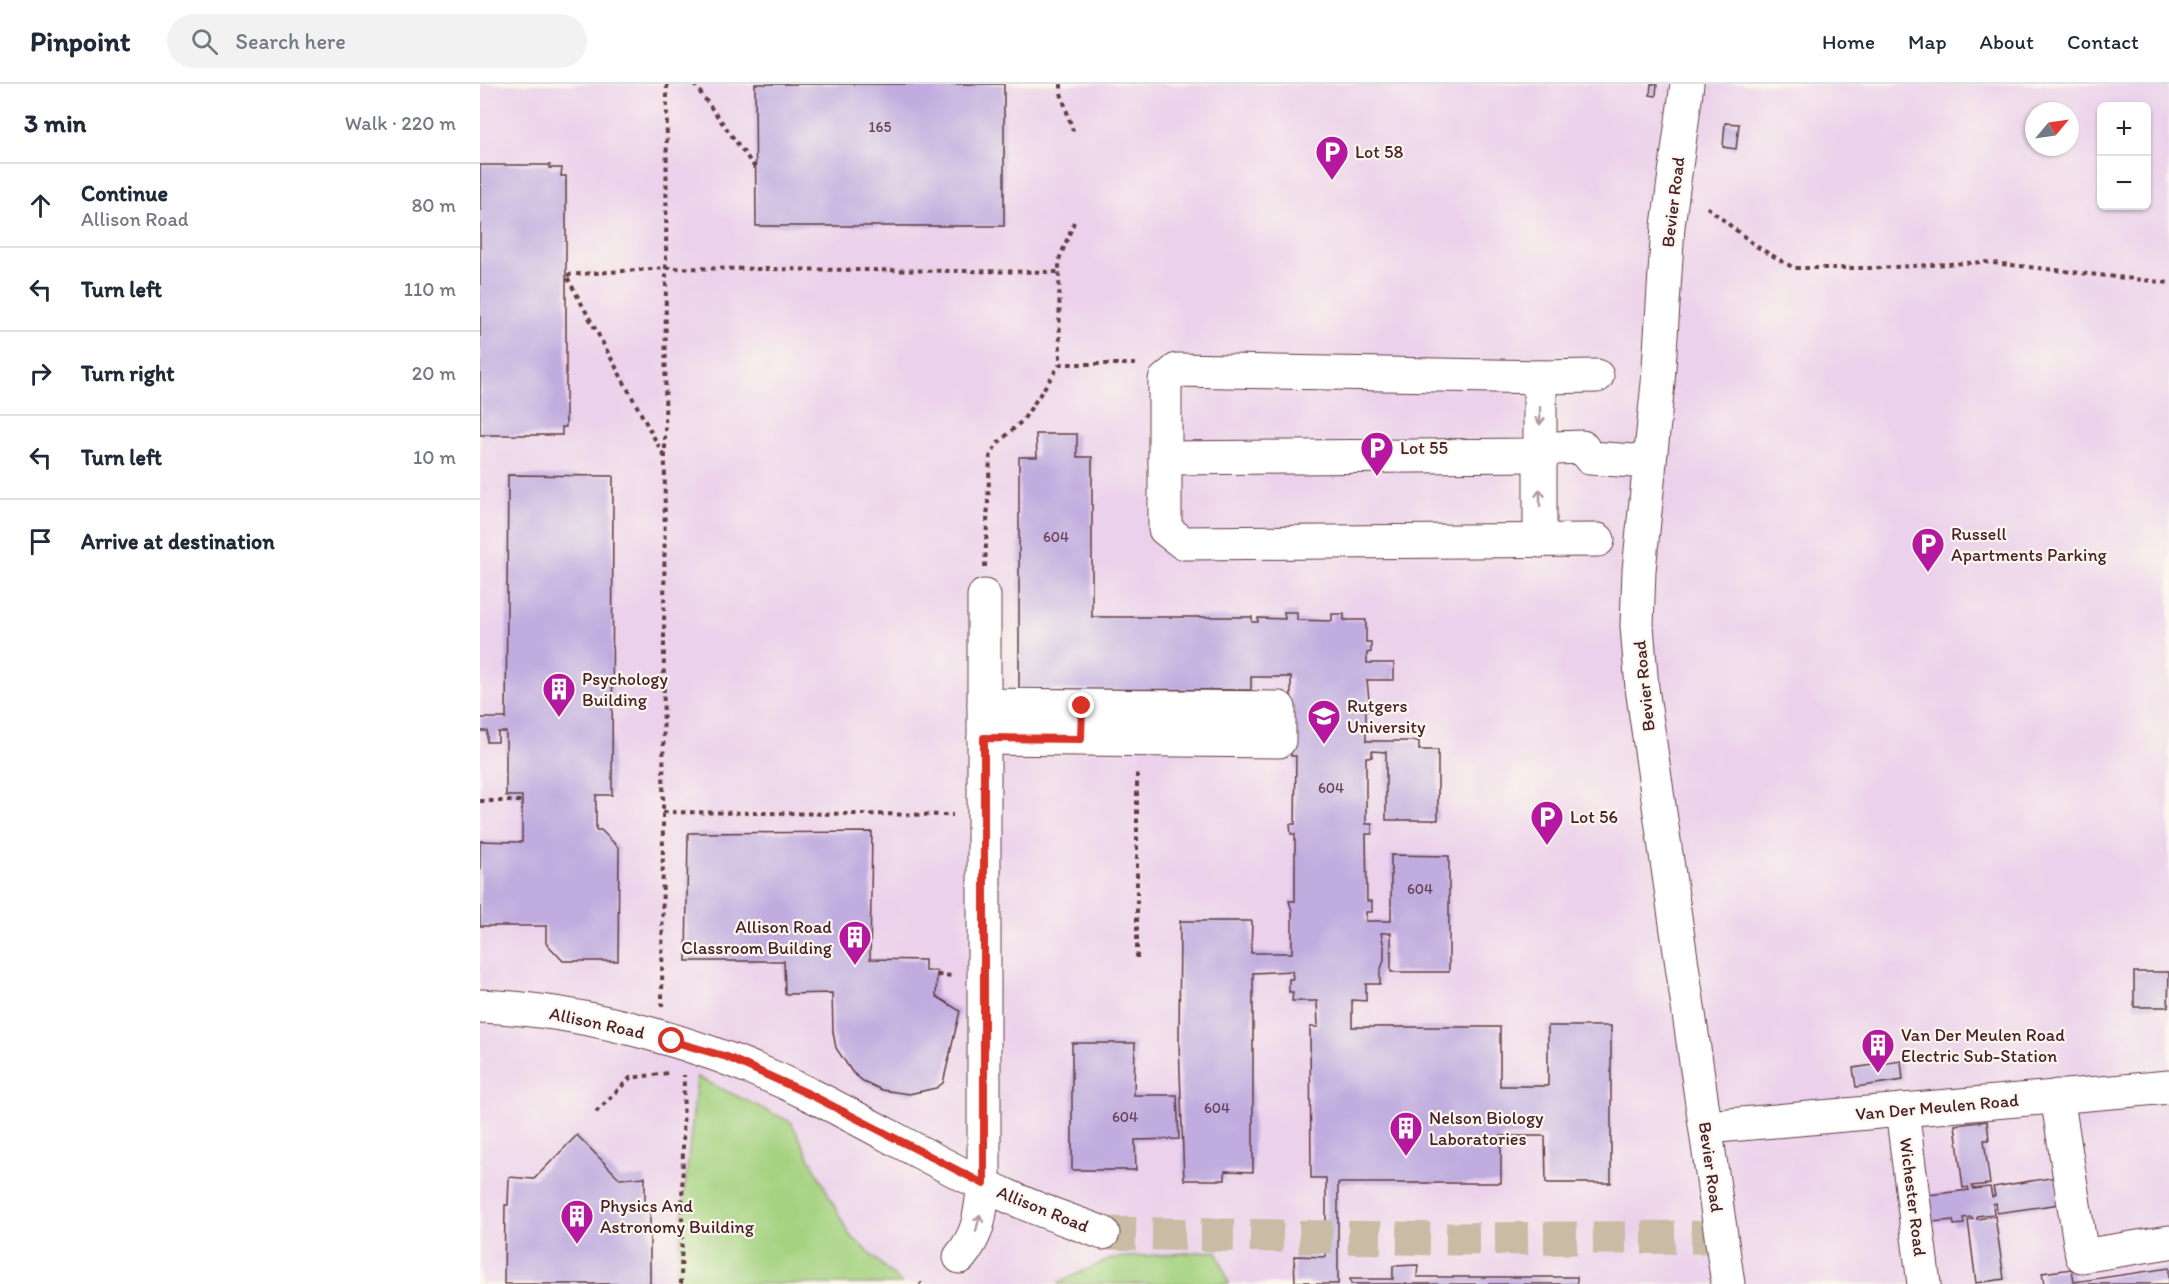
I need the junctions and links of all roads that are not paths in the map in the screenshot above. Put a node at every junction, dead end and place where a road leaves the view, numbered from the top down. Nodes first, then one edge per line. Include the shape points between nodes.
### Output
1 (1687, 84) edge
2 (1540, 376) junction
3 (1596, 376) dead end
4 (1540, 455) junction
5 (1165, 458) junction
6 (1649, 462) junction
7 (1598, 540) dead end
8 (1540, 541) junction
9 (984, 596) road end
10 (984, 705) junction
11 (1082, 706) junction
12 (1138, 706) junction
13 (1195, 707) junction
14 (984, 738) junction
15 (1081, 739) junction
16 (1138, 740) junction
17 (1195, 741) junction
18 (480, 1006) edge
19 (2169, 1087) edge
20 (2057, 1096) junction
21 (1902, 1110) junction
22 (1706, 1127) junction
23 (984, 1184) junction
24 (1103, 1233) tunnel mouth
25 (2169, 1242) edge
26 (960, 1257) dead end
27 (1728, 1284) edge
28 (1924, 1284) edge

1 - 6 street, Bevier Road via 1668,226
2 - 3 street
2 -> 4 street
2 - 5 street via 1177,370 1165,380
4 - 5 street
4 - 6 street via 1554,466 1584,466 1590,458
8 -> 4 street
5 - 8 street via 1165,529 1183,543
6 - 22 street, Bevier Road via 1637,626
7 - 8 street
9 - 10 street
10 - 11 street
10 - 14 street
11 - 12 street
11 - 15 street
12 - 13 street
12 - 16 street
13 - 17 street
13 - 17 street via 1279,708 1279,741
14 - 15 street
14 - 23 street
15 - 16 street
16 - 17 street
18 - 23 street, Allison Road via 531,1009 589,1019 727,1057 811,1095
19 - 20 street, Van Der Meulen Road
20 - 21 street, Van Der Meulen Road
20 - 25 street via 2082,1256
21 - 22 street, Van Der Meulen Road
21 - 28 street, Wichester Road
22 - 27 street, Bevier Road
23 - 24 street, Allison Road via 1010,1198
26 -> 23 street via 971,1244 979,1222

